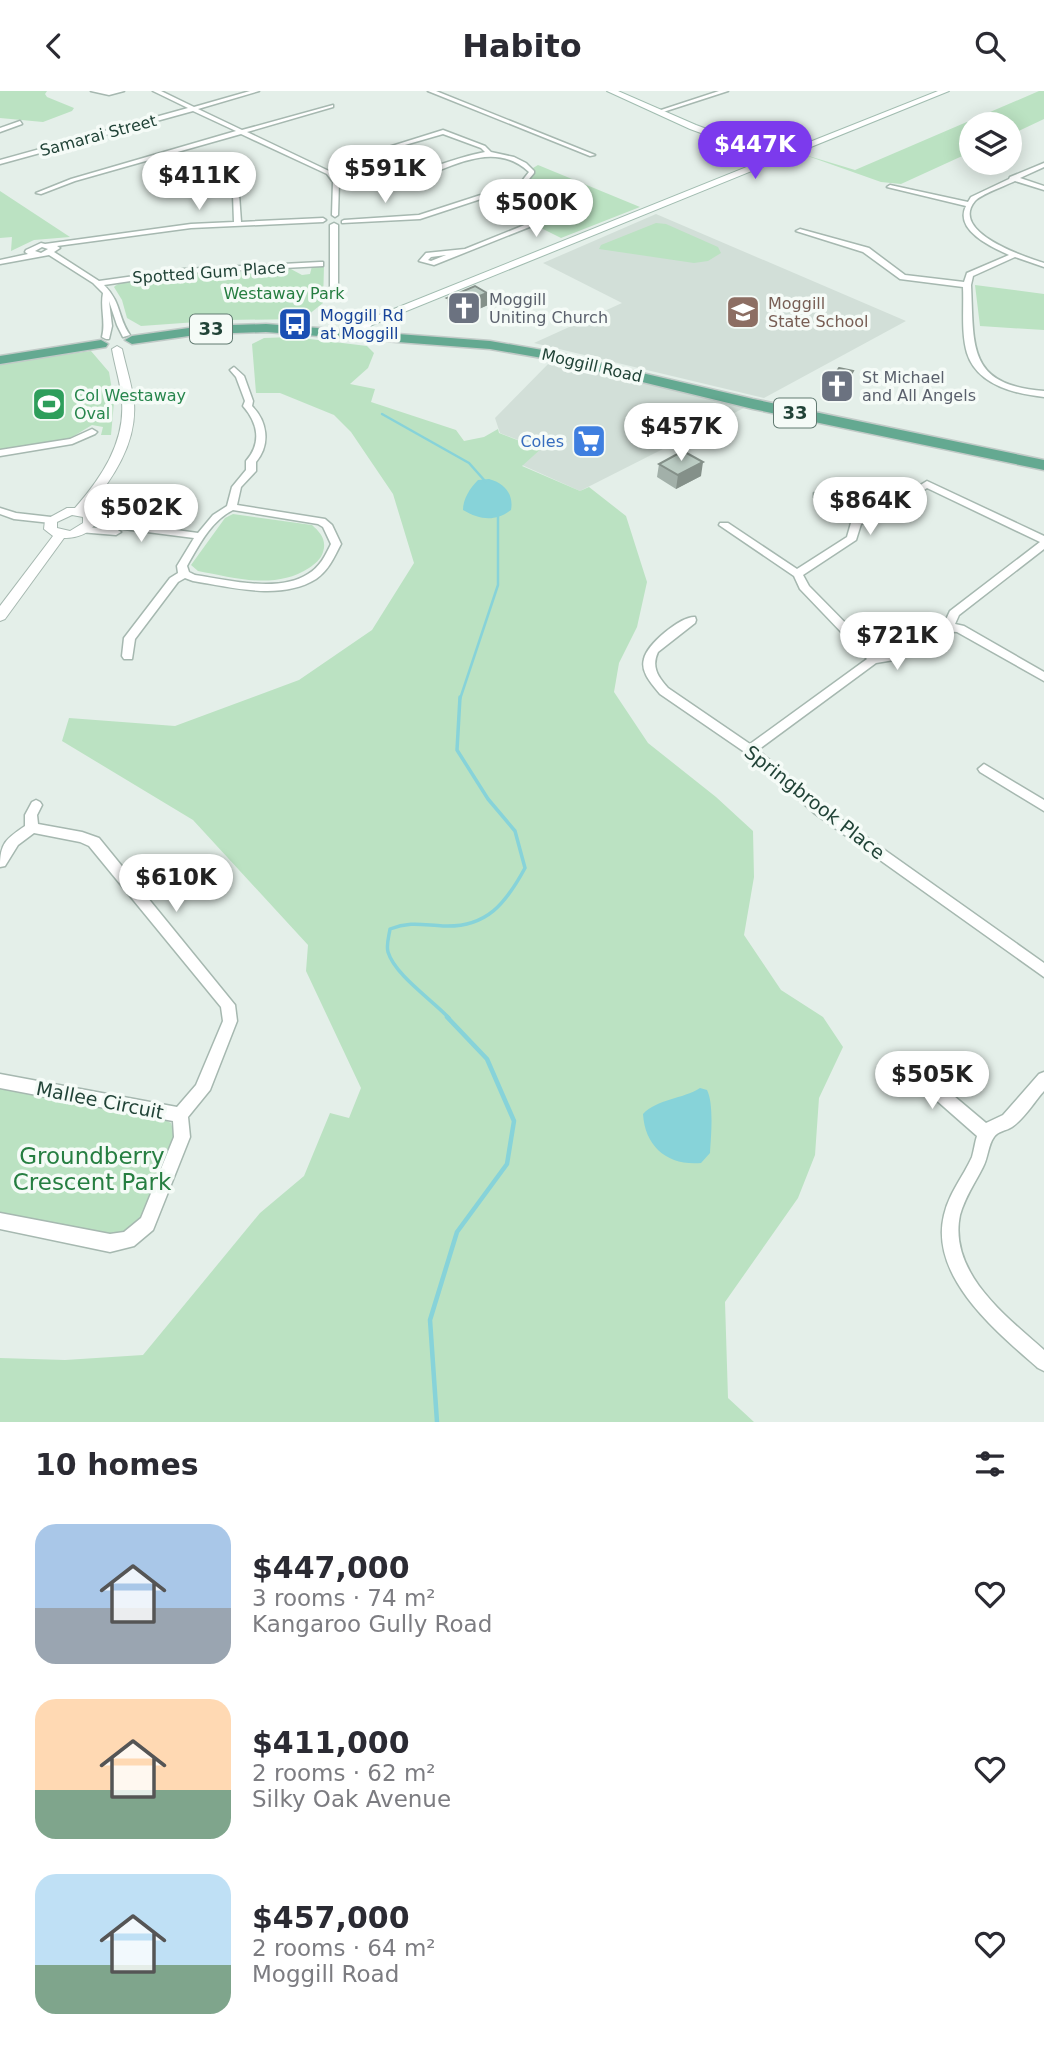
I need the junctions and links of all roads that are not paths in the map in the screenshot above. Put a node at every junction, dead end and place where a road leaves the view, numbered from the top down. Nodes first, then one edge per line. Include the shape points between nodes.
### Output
1 (94, 91) edge
2 (121, 91) edge
3 (156, 91) edge
4 (256, 91) edge
5 (431, 91) edge
6 (611, 91) edge
7 (725, 91) edge
8 (946, 91) edge
9 (111, 93) junction
10 (121, 102) dead end
11 (331, 106) dead end
12 (196, 108) junction
13 (658, 112) junction
14 (20, 123) dead end
15 (0, 130) edge
16 (244, 130) junction
17 (382, 150) dead end
18 (489, 153) junction
19 (592, 155) dead end
20 (776, 158) junction
21 (0, 162) edge
22 (1044, 165) edge
23 (1012, 178) junction
24 (391, 182) dead end
25 (890, 187) dead end
26 (227, 188) dead end
27 (516, 188) junction
28 (1044, 188) edge
29 (39, 193) dead end
30 (968, 204) junction
31 (341, 218) junction
32 (323, 220) junction
33 (238, 224) junction
34 (334, 225) junction
35 (800, 231) dead end
36 (80, 240) joint
37 (43, 251) junction
38 (466, 251) dead end
39 (1014, 255) junction
40 (0, 256) edge
41 (0, 262) edge
42 (320, 264) dead end
43 (1044, 265) edge
44 (100, 283) junction
45 (967, 285) junction
46 (107, 292) junction
47 (334, 298) dead end
48 (357, 334) junction
49 (129, 338) junction
50 (103, 341) junction
51 (117, 349) junction
52 (0, 360) edge
53 (234, 370) dead end
54 (1044, 394) edge
55 (92, 432) dead end
56 (0, 453) edge
57 (1044, 465) edge
58 (817, 495) dead end
59 (232, 507) junction
60 (84, 514) junction
61 (2, 515) edge
62 (51, 520) junction
63 (856, 522) junction
64 (724, 525) dead end
65 (83, 530) junction
66 (60, 535) junction
67 (199, 539) junction
68 (1044, 542) edge
69 (184, 574) junction
70 (798, 575) junction
71 (0, 616) edge
72 (691, 620) dead end
73 (949, 625) junction
74 (128, 656) dead end
75 (874, 659) junction
76 (1044, 677) edge
77 (750, 750) junction
78 (984, 769) dead end
79 (36, 805) dead end
80 (1044, 806) edge
81 (32, 828) junction
82 (0, 862) edge
83 (1044, 971) edge
84 (911, 1060) dead end
85 (1044, 1079) edge
86 (0, 1081) edge
87 (180, 1115) junction
88 (986, 1133) junction
89 (0, 1221) edge
90 (1044, 1362) edge

1 - 9 street
2 - 9 street
3 - 12 street
4 - 12 street, Samarai Street
5 - 19 street
6 - 13 main road
7 - 13 street
8 - 20 main road
9 - 10 street
11 - 16 street
12 - 16 street
12 - 21 street, Samarai Street
13 - 20 main road
14 - 15 street
16 - 29 street
16 - 31 street via 330,173
17 - 18 street via 443,132
18 - 24 street
18 - 27 street via 530,169 524,185
20 - 48 main road via 368,323
22 - 23 street
23 - 28 street
23 - 30 street
25 - 30 street
26 - 33 street via 236,194
27 - 31 street via 413,218
27 - 38 street via 532,219 530,225
30 - 39 street via 967,221 976,233
31 - 32 street
31 - 34 street
32 - 33 street
32 - 34 street
33 - 36 street
34 - 47 street
35 - 45 street via 866,250 903,277
36 - 37 street
37 - 40 street
37 - 41 street
37 - 44 street
39 - 43 street
39 - 45 street via 970,275
42 - 44 street, Spotted Gum Place via 184,271
44 - 46 street
45 - 54 street via 972,356 981,370 1002,385
46 - 49 street
46 - 50 street via 110,329
48 - 49 main road, Moggill Road / 33 via 242,328
48 - 57 main road, Moggill Road / 33 via 536,353
49 - 50 main road, 33
49 - 51 main road, 33 via 126,346
50 - 51 main road, 33 via 108,349
50 - 52 main road, 33
51 - 60 street via 128,406 123,440
53 - 59 street via 240,376 247,406 256,412 262,443 251,461 251,471 231,497
55 - 56 street via 72,441
58 - 63 street
59 - 67 street via 220,513
59 - 69 street via 321,521 336,544 334,551 317,573 277,589
60 - 62 street via 63,513
60 - 65 street via 89,524
60 - 67 street via 108,524
61 - 62 street
62 - 66 street via 50,529
63 - 68 street via 873,518 927,484
63 - 70 street via 852,538
64 - 70 street
65 - 66 street
65 - 67 street
66 - 71 street
67 - 69 street via 182,566
68 - 73 street via 954,613
69 - 74 street via 174,580 130,638
70 - 75 street via 804,587
72 - 77 street, Springbrook Place via 652,651 648,668 652,679
73 - 75 street via 939,625 896,656
73 - 76 street
75 - 77 street
77 - 83 street, Springbrook Place via 819,810
78 - 80 street
79 - 81 street
81 - 82 street via 13,841
81 - 87 street, Mallee Circuit via 94,842 228,1005 230,1021 202,1090
84 - 88 street via 924,1080
85 - 88 street via 1007,1121
86 - 87 street, Mallee Circuit
87 - 89 street via 182,1137 147,1224 128,1240 110,1243
88 - 90 street via 951,1221 956,1257 967,1285

